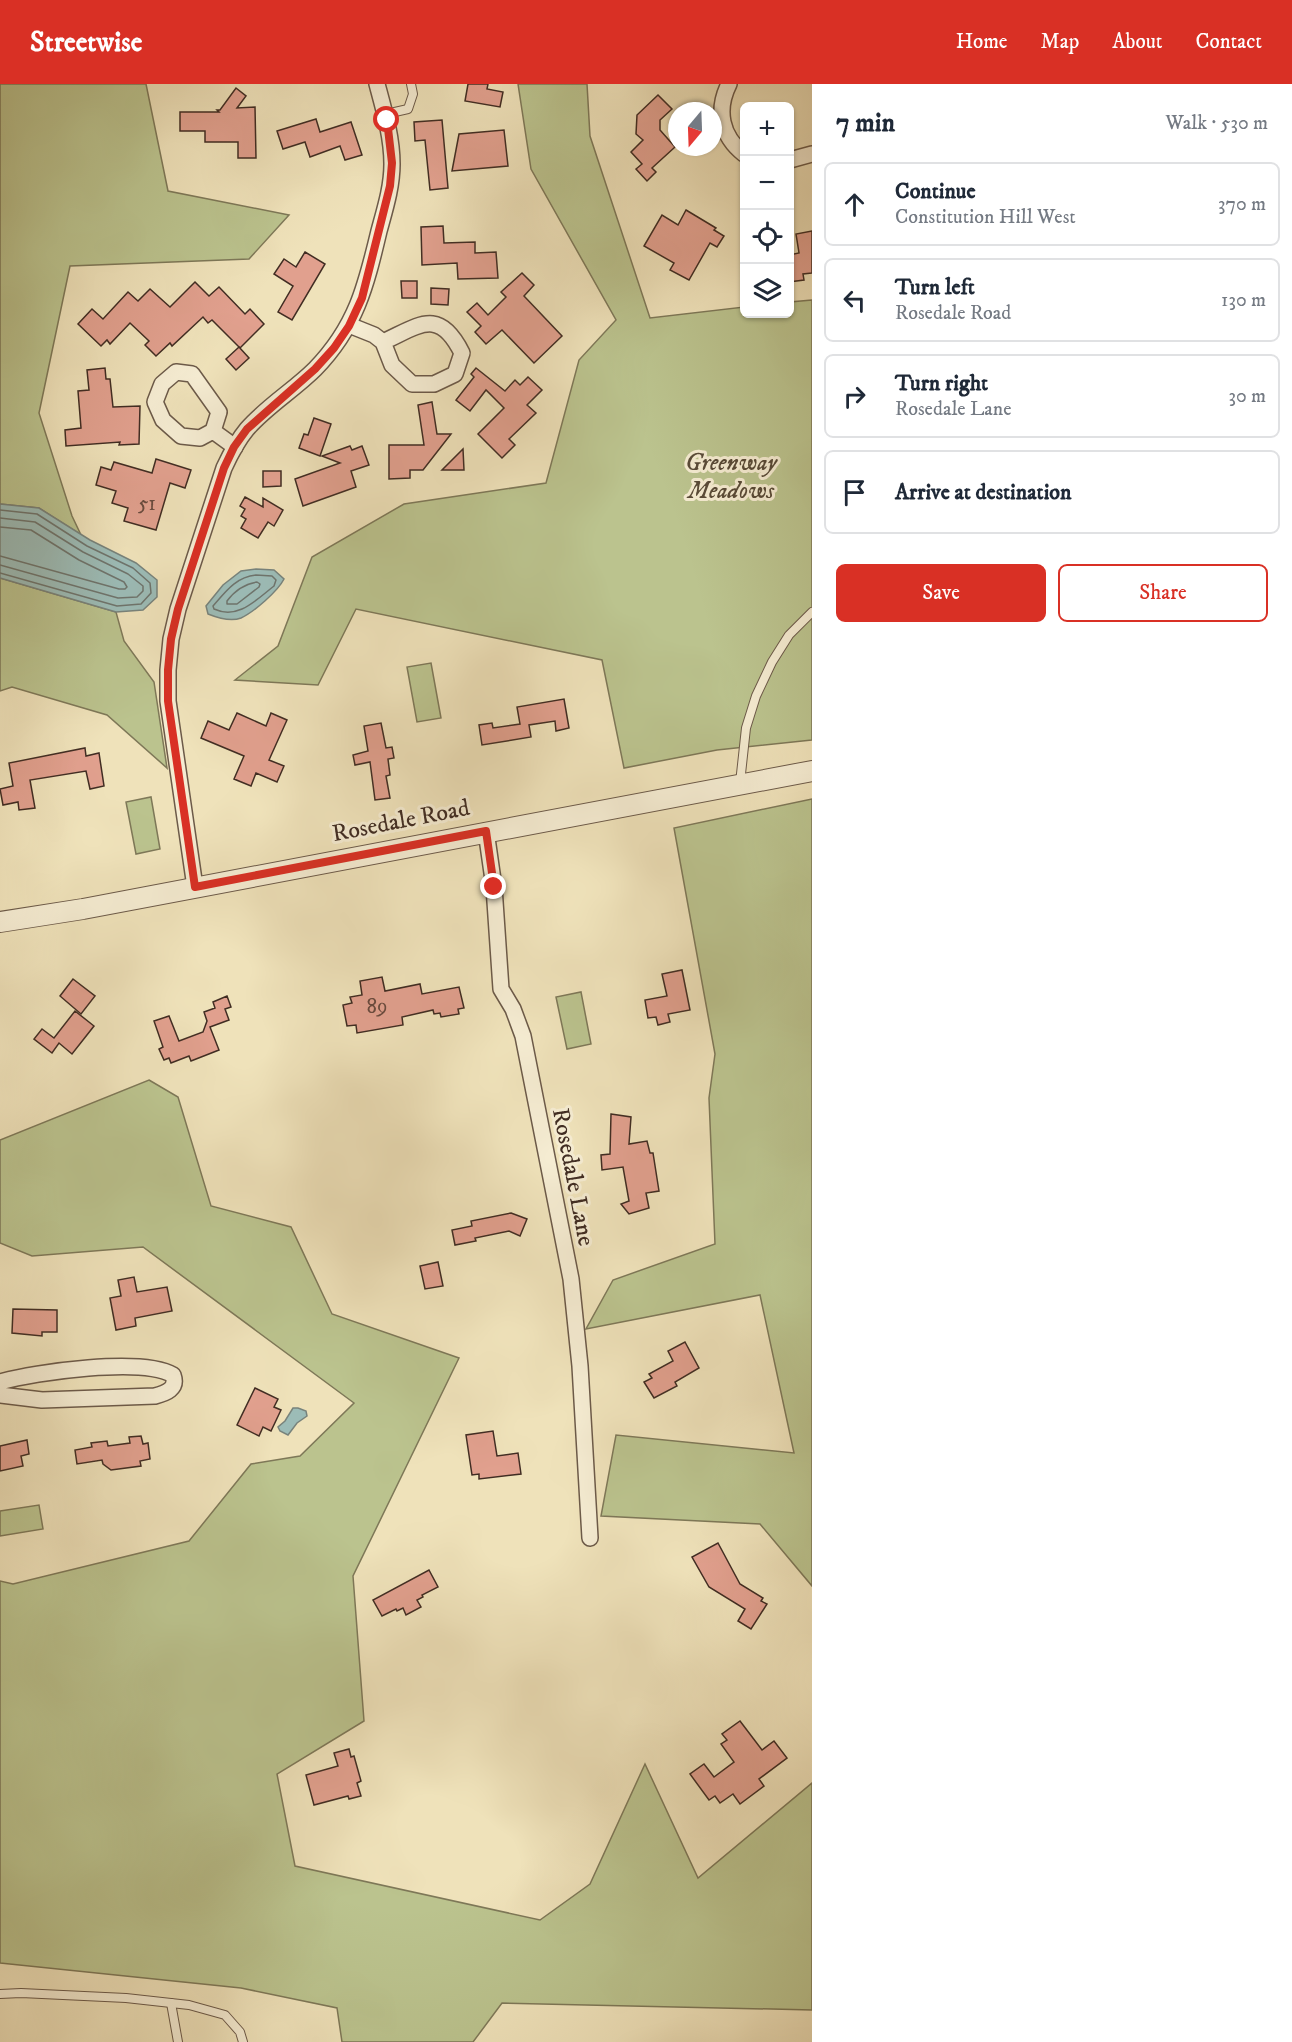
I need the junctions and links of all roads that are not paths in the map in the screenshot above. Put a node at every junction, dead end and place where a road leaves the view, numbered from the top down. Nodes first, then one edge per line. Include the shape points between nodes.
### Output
1 (377, 84) edge
2 (411, 84) edge
3 (729, 84) edge
4 (386, 114) junction
5 (740, 151) edge
6 (812, 154) edge
7 (794, 159) edge
8 (349, 326) junction
9 (383, 342) junction
10 (213, 430) junction
11 (234, 447) junction
12 (812, 612) edge
13 (812, 771) edge
14 (740, 783) junction
15 (486, 831) junction
16 (195, 887) junction
17 (0, 922) edge
18 (0, 1382) edge
19 (0, 1395) edge
20 (590, 1538) dead end
21 (0, 1994) edge
22 (171, 2003) junction
23 (178, 2042) edge
24 (243, 2042) edge

1 - 4 street
2 - 4 lane via 408,109
3 - 5 street via 722,101 722,120 726,134
4 - 8 street via 392,163 390,186 365,290
6 - 7 street
8 - 9 street
8 - 11 street via 315,369 247,429
9 - 9 street via 392,365 412,384 434,384 454,374 462,353 454,337 437,324 427,322
10 - 10 street via 200,438 181,436 163,420 156,402 162,384 176,372 192,374 219,412
10 - 11 street
11 - 16 street via 178,609 168,670 168,701
12 - 14 lane via 789,635 756,696 746,728
13 - 14 street, Rosedale Road
14 - 15 street, Rosedale Road
15 - 16 street, Rosedale Road
15 - 20 street, Rosedale Lane via 501,989 523,1036 571,1279
16 - 17 street, Rosedale Road
18 - 19 street via 65,1371 125,1367 163,1370 175,1380 167,1392 155,1396 42,1400
21 - 22 lane
22 - 23 lane
22 - 24 lane via 225,2015 240,2032

